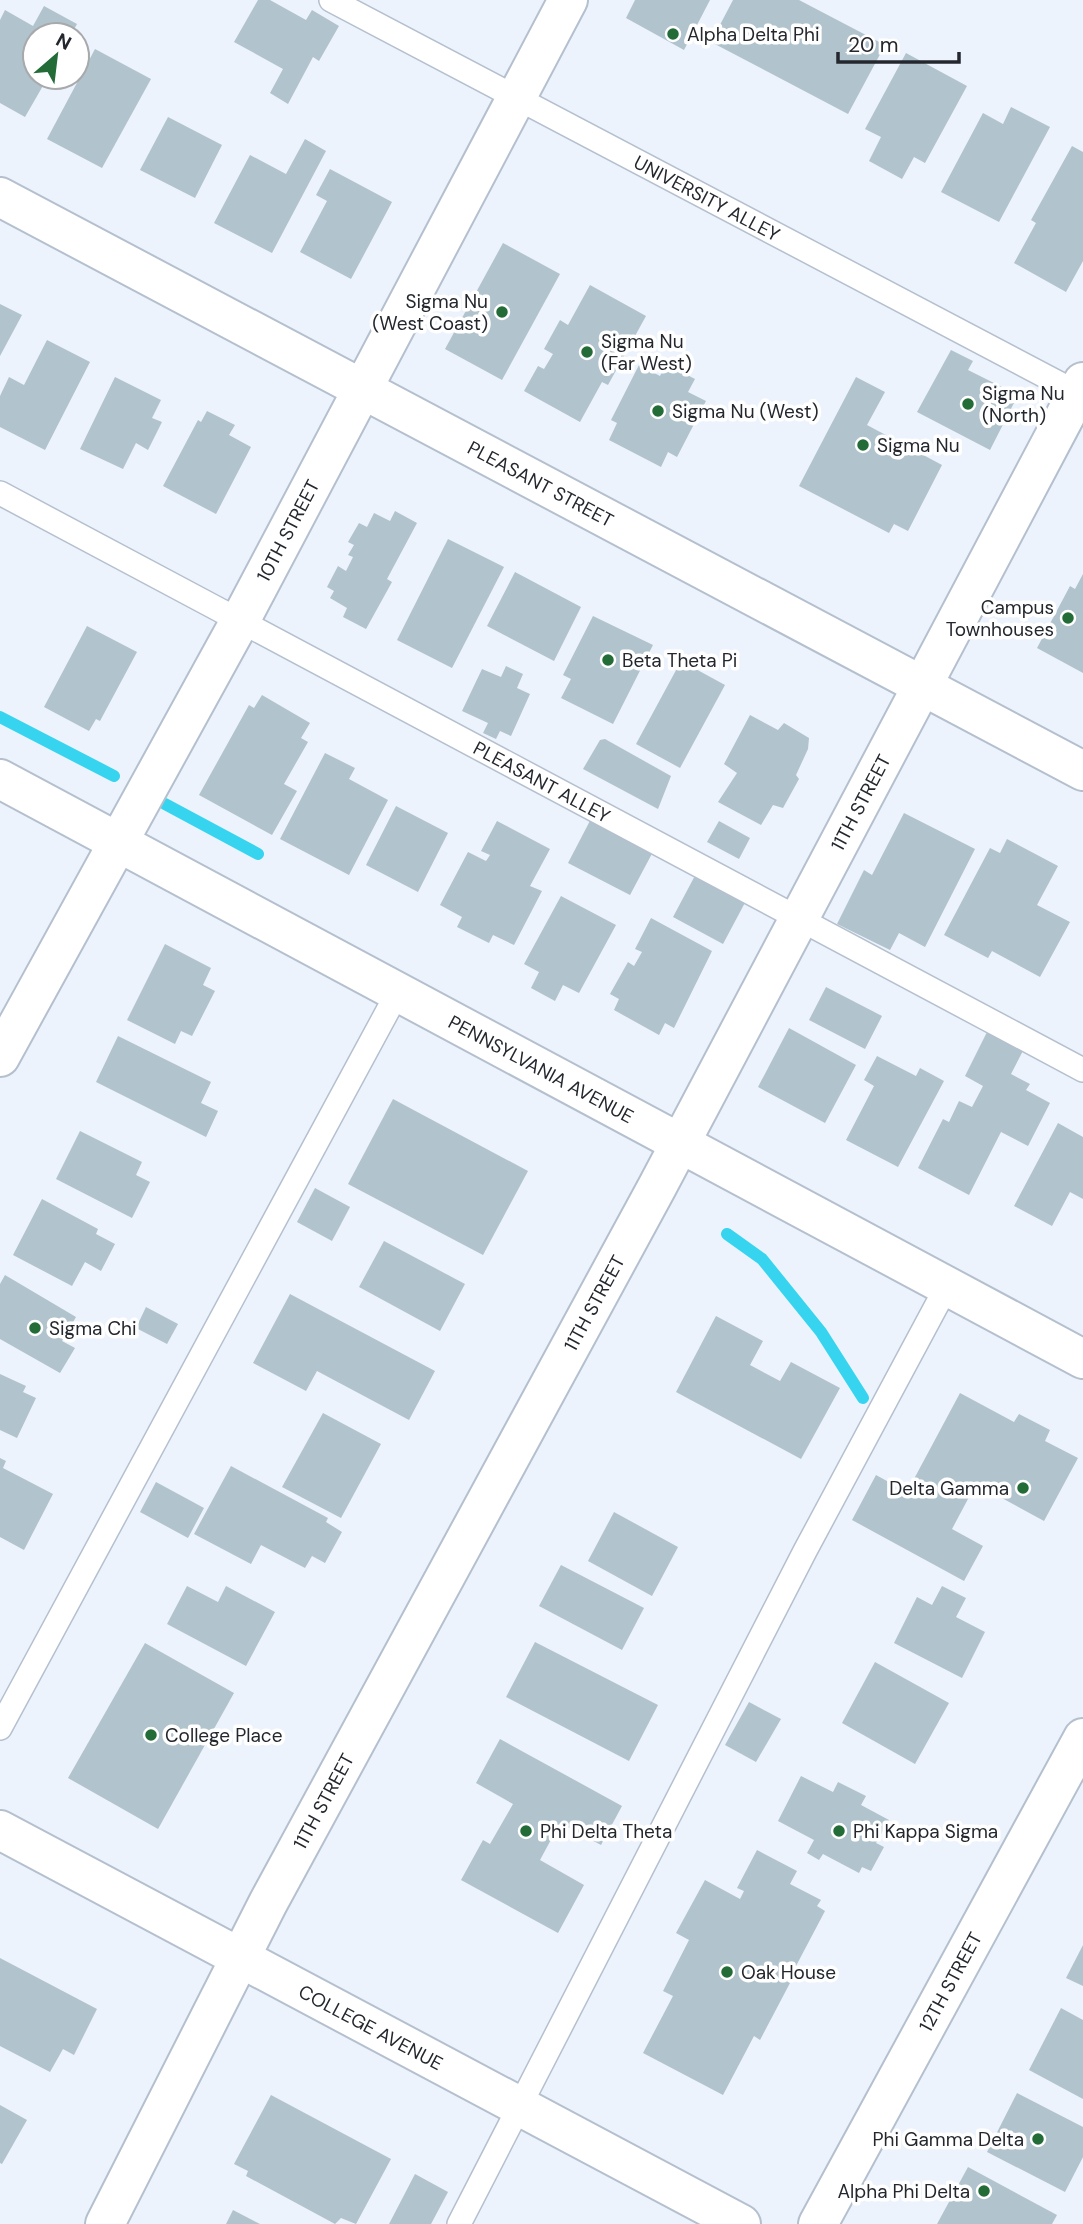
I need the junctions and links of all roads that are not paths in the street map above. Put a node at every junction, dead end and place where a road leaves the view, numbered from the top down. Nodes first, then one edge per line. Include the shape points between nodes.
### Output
1 (331, 0) edge
2 (568, 0) edge
3 (516, 98) junction
4 (0, 197) edge
5 (363, 388) junction
6 (1081, 390) edge
7 (0, 493) edge
8 (240, 621) junction
9 (922, 685) junction
10 (1083, 771) edge
11 (0, 779) edge
12 (117, 840) junction
13 (800, 919) junction
14 (399, 990) junction
15 (0, 1057) edge
16 (1083, 1070) edge
17 (680, 1143) junction
18 (947, 1286) junction
19 (1083, 1359) edge
20 (0, 1728) edge
21 (1083, 1738) edge
22 (0, 1830) edge
23 (239, 1957) junction
24 (520, 2107) junction
25 (105, 2224) edge
26 (459, 2224) edge
27 (741, 2224) edge
28 (818, 2224) edge

1 - 3 lane, UNIVERSITY ALLEY
2 - 3 street, 10TH STREET
3 - 5 street, 10TH STREET
3 - 6 lane, UNIVERSITY ALLEY
4 - 5 street, PLEASANT STREET
5 - 8 street, 10TH STREET
5 - 9 street, PLEASANT STREET
6 - 9 street, 11TH STREET
7 - 8 lane, PLEASANT ALLEY
8 - 12 street, 10TH STREET
8 - 13 lane, PLEASANT ALLEY
9 - 10 street, PLEASANT STREET
9 - 13 street, 11TH STREET
11 - 12 street, PENNSYLVANIA AVENUE
12 - 14 street, PENNSYLVANIA AVENUE
12 - 15 street, 10TH STREET
13 - 16 lane, PLEASANT ALLEY
13 - 17 street, 11TH STREET
14 - 17 street, PENNSYLVANIA AVENUE
14 - 20 lane
17 - 18 street, PENNSYLVANIA AVENUE
17 - 23 street, 11TH STREET
18 - 19 street, PENNSYLVANIA AVENUE
18 - 24 lane via 673,1804
21 - 28 street, 12TH STREET
22 - 23 street, COLLEGE AVENUE
23 - 24 street, COLLEGE AVENUE
23 - 25 street, 11TH STREET
24 - 26 lane
24 - 27 street, COLLEGE AVENUE

